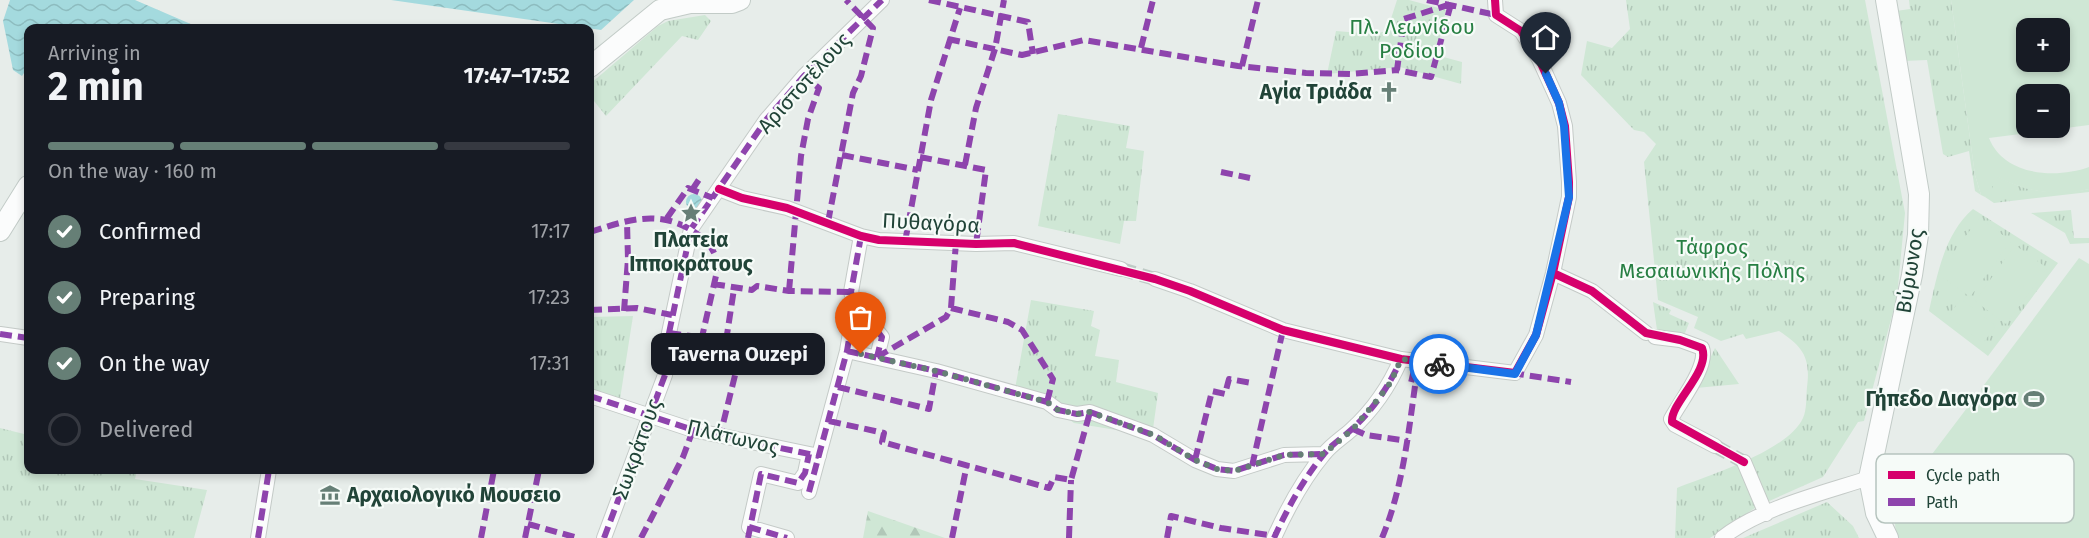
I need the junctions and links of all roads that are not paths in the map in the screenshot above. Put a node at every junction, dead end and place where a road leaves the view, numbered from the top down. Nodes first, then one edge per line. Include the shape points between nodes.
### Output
1 (740, 0) edge
2 (882, 0) edge
3 (1495, 0) edge
4 (1886, 0) edge
5 (594, 64) edge
6 (719, 189) junction
7 (24, 192) edge
8 (0, 231) edge
9 (861, 236) junction
10 (1121, 269) tunnel mouth
11 (1553, 273) junction
12 (1155, 279) tunnel mouth
13 (855, 303) junction
14 (0, 334) edge
15 (24, 337) edge
16 (846, 351) junction
17 (876, 357) junction
18 (1401, 359) junction
19 (594, 397) edge
20 (648, 414) junction
21 (1715, 446) tunnel mouth
22 (1324, 454) junction
23 (814, 455) junction
24 (1744, 462) tunnel mouth
25 (268, 474) edge
26 (1869, 478) junction
27 (809, 492) dead end
28 (1764, 509) junction
29 (1876, 513) edge
30 (1881, 523) edge
31 (258, 538) edge
32 (604, 538) edge
33 (787, 538) edge
34 (1274, 538) edge
35 (1722, 538) edge
36 (1888, 538) edge

1 - 5 street via 674,5 660,10
2 - 6 street, Αριστοτέλους via 766,120
3 - 11 street via 1496,15 1521,31 1539,59 1559,103 1564,126 1569,197
4 - 26 street, Βύρωνος via 1919,194 1918,235
6 - 9 street, Πυθαγόρα via 788,208
6 - 20 street, Σωκράτους via 691,229 669,333 665,375
7 - 8 street
9 - 10 street, Πυθαγόρα via 905,242 1014,243
9 - 13 street via 851,292
11 - 18 street via 1536,335 1515,374
11 - 21 street via 1592,291 1650,335 1702,348 1704,356 1691,386 1671,419 1675,425
12 - 18 street via 1283,330
13 - 16 street
13 - 17 street via 882,337
14 - 15 street
16 - 17 street
16 - 23 street
17 - 22 street via 1047,402 1058,410 1090,412 1154,435 1217,469 1234,471 1284,455
18 - 22 street via 1378,399 1353,429
19 - 20 street, Πλάτωνος
20 - 23 street, Πλάτωνος via 693,430
20 - 32 street, Σωκράτους
22 - 34 street
23 - 27 street
23 - 33 street via 798,483 761,474 749,527
24 - 28 street
25 - 31 street
26 - 28 street
26 - 29 street, Βύρωνος
28 - 35 street
30 - 36 street, Βύρωνος

